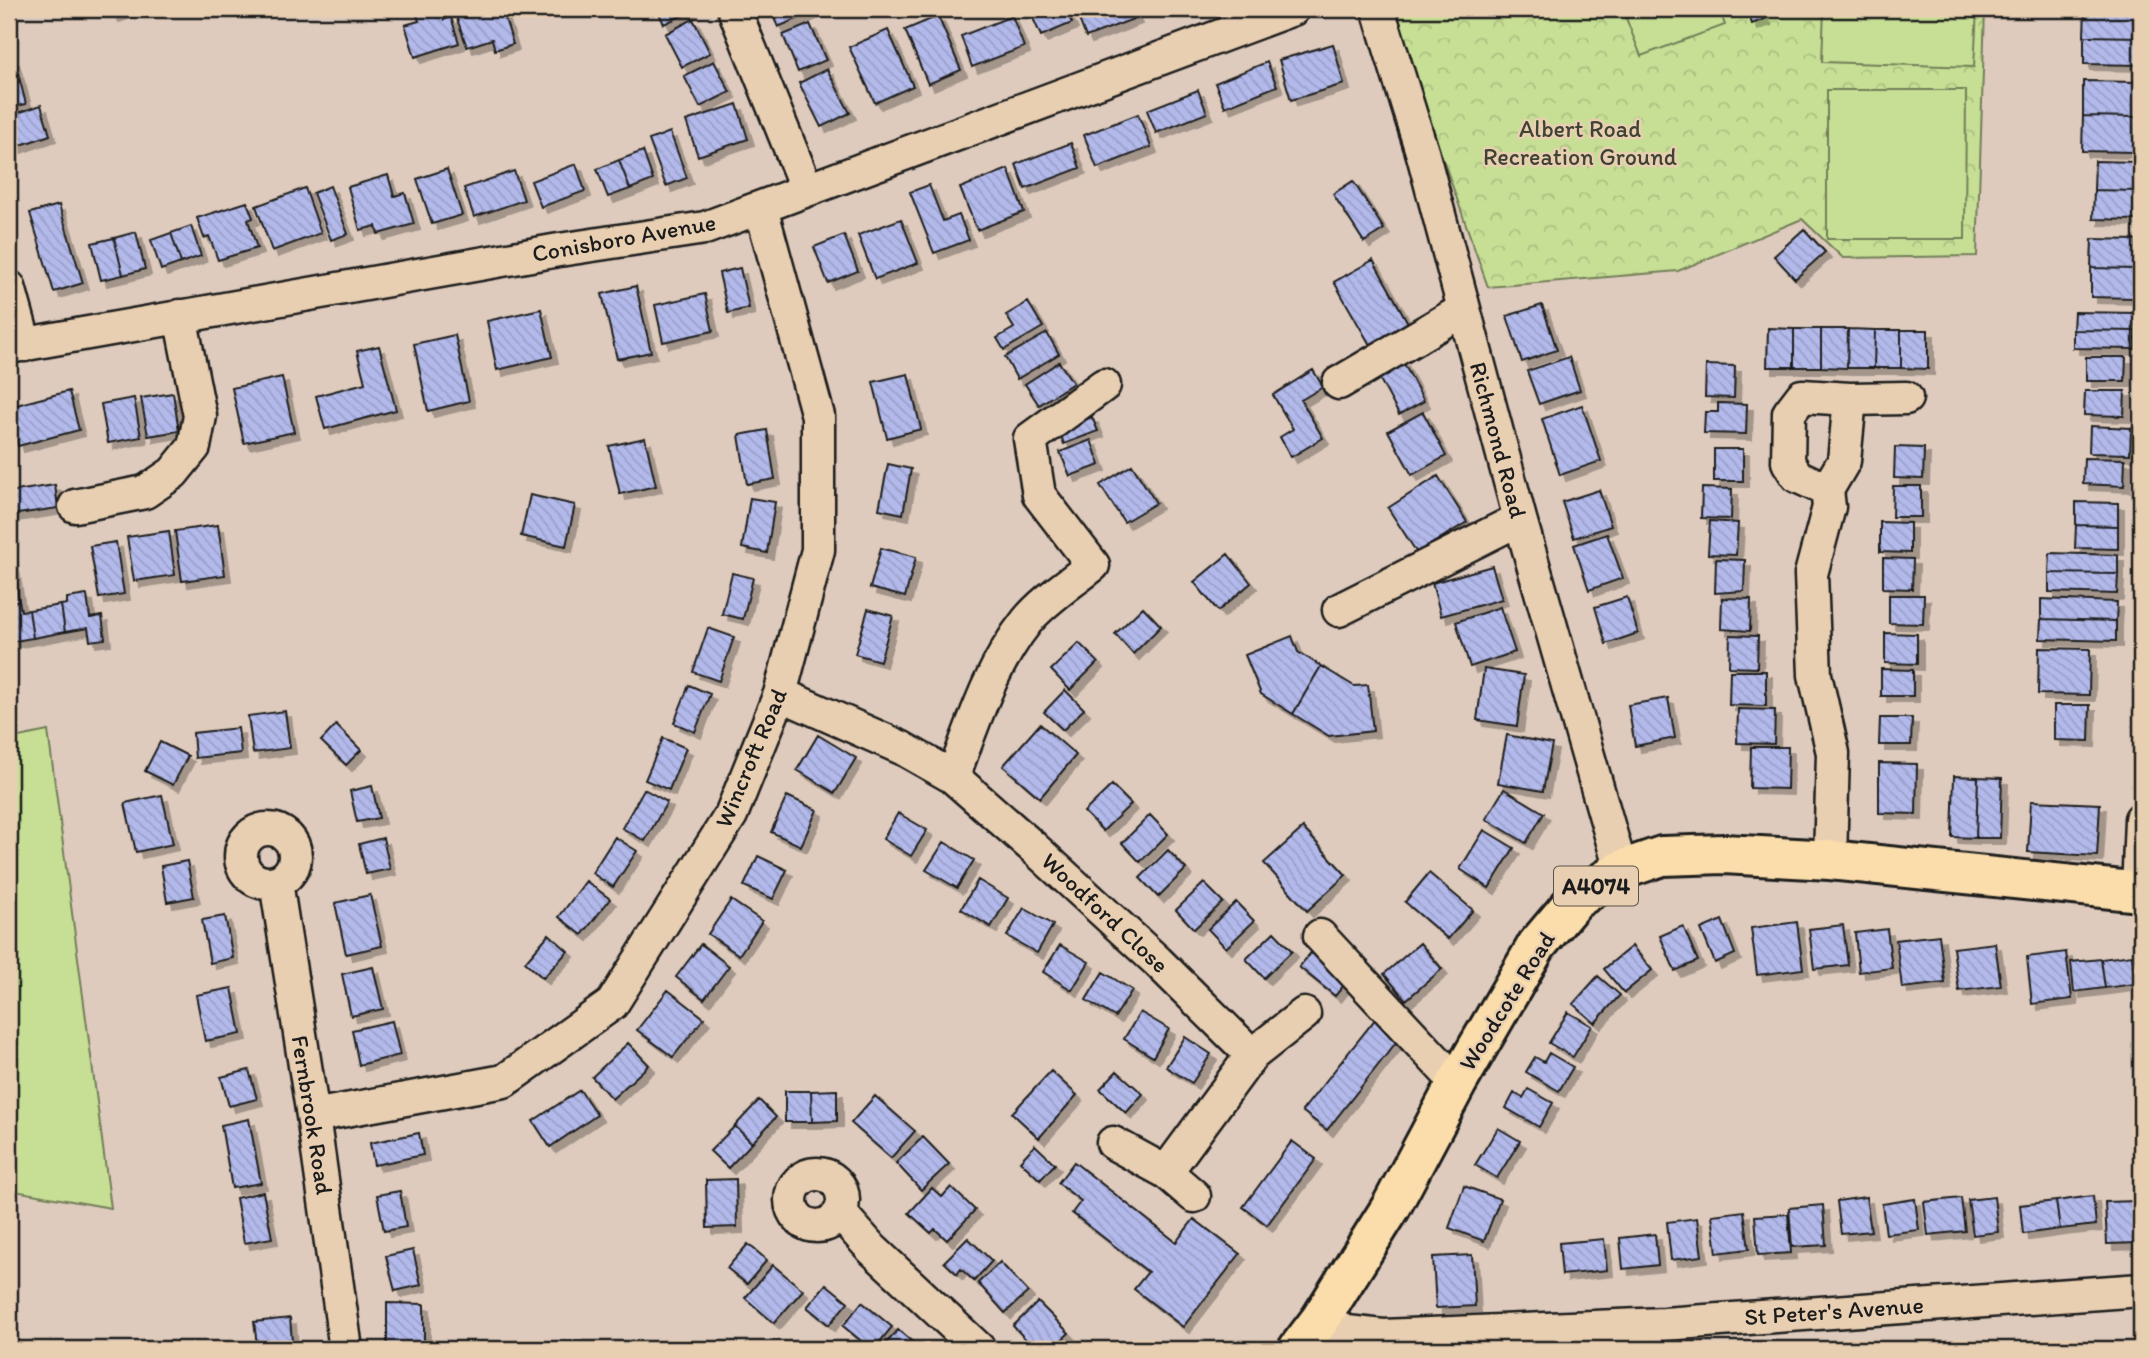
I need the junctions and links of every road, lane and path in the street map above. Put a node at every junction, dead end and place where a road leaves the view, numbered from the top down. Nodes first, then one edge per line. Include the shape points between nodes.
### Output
1 (734, 9) edge
2 (1293, 9) edge
3 (1378, 9) edge
4 (807, 190) junction
5 (761, 208) junction
6 (9, 287) edge
7 (1463, 310) junction
8 (180, 316) junction
9 (17, 346) edge
10 (1339, 383) dead end
11 (1104, 385) dead end
12 (1906, 398) dead end
13 (1850, 399) junction
14 (1827, 490) junction
15 (75, 506) dead end
16 (1520, 519) junction
17 (1339, 610) dead end
18 (780, 694) junction
19 (953, 777) junction
20 (2141, 819) edge
21 (1830, 860) junction
22 (1621, 870) junction
23 (276, 882) dead end
24 (2139, 892) edge
25 (1320, 936) dead end
26 (1304, 1014) dead end
27 (1252, 1055) junction
28 (1457, 1083) junction
29 (313, 1116) junction
30 (1113, 1143) dead end
31 (1166, 1172) junction
32 (1194, 1196) dead end
33 (840, 1213) dead end
34 (2141, 1290) edge
35 (1309, 1335) edge
36 (346, 1349) edge
37 (979, 1349) edge

1 - 4 street
2 - 4 street, Conisboro Avenue
3 - 7 street, Richmond Road via 1423,155
4 - 5 street, Conisboro Avenue
5 - 8 street, Conisboro Avenue via 705,228
5 - 18 street, Wincroft Road via 818,415 818,550
6 - 9 street
7 - 10 street
7 - 16 street, Richmond Road
8 - 9 street, Conisboro Avenue
8 - 15 street via 200,416 194,447 173,473 145,492
11 - 19 street via 1030,439 1039,495 1093,565 1028,619 1003,654
12 - 13 street
13 - 14 street via 1844,460
13 - 14 street via 1802,396 1789,413 1788,462 1797,476
14 - 21 street via 1829,507 1811,574 1815,675 1833,753
16 - 17 street
16 - 22 street, Richmond Road
18 - 19 street, Woodford Close via 902,748
18 - 29 street, Wincroft Road via 731,815 612,1004 504,1081
19 - 27 street, Woodford Close via 1147,952
20 - 24 street
21 - 22 main road, Woodcote Road / A4074 via 1662,856
21 - 24 main road, Woodcote Road / A4074
22 - 28 main road, Woodcote Road / A4074 via 1575,900 1537,945
23 - 29 street, Fernbrook Road
25 - 28 street
26 - 27 street
27 - 31 street
28 - 35 main road, Woodcote Road / A4074 via 1391,1207
29 - 36 street, Fernbrook Road
30 - 31 street
31 - 32 street
33 - 37 street
34 - 35 street, St Peter's Avenue via 1664,1324

